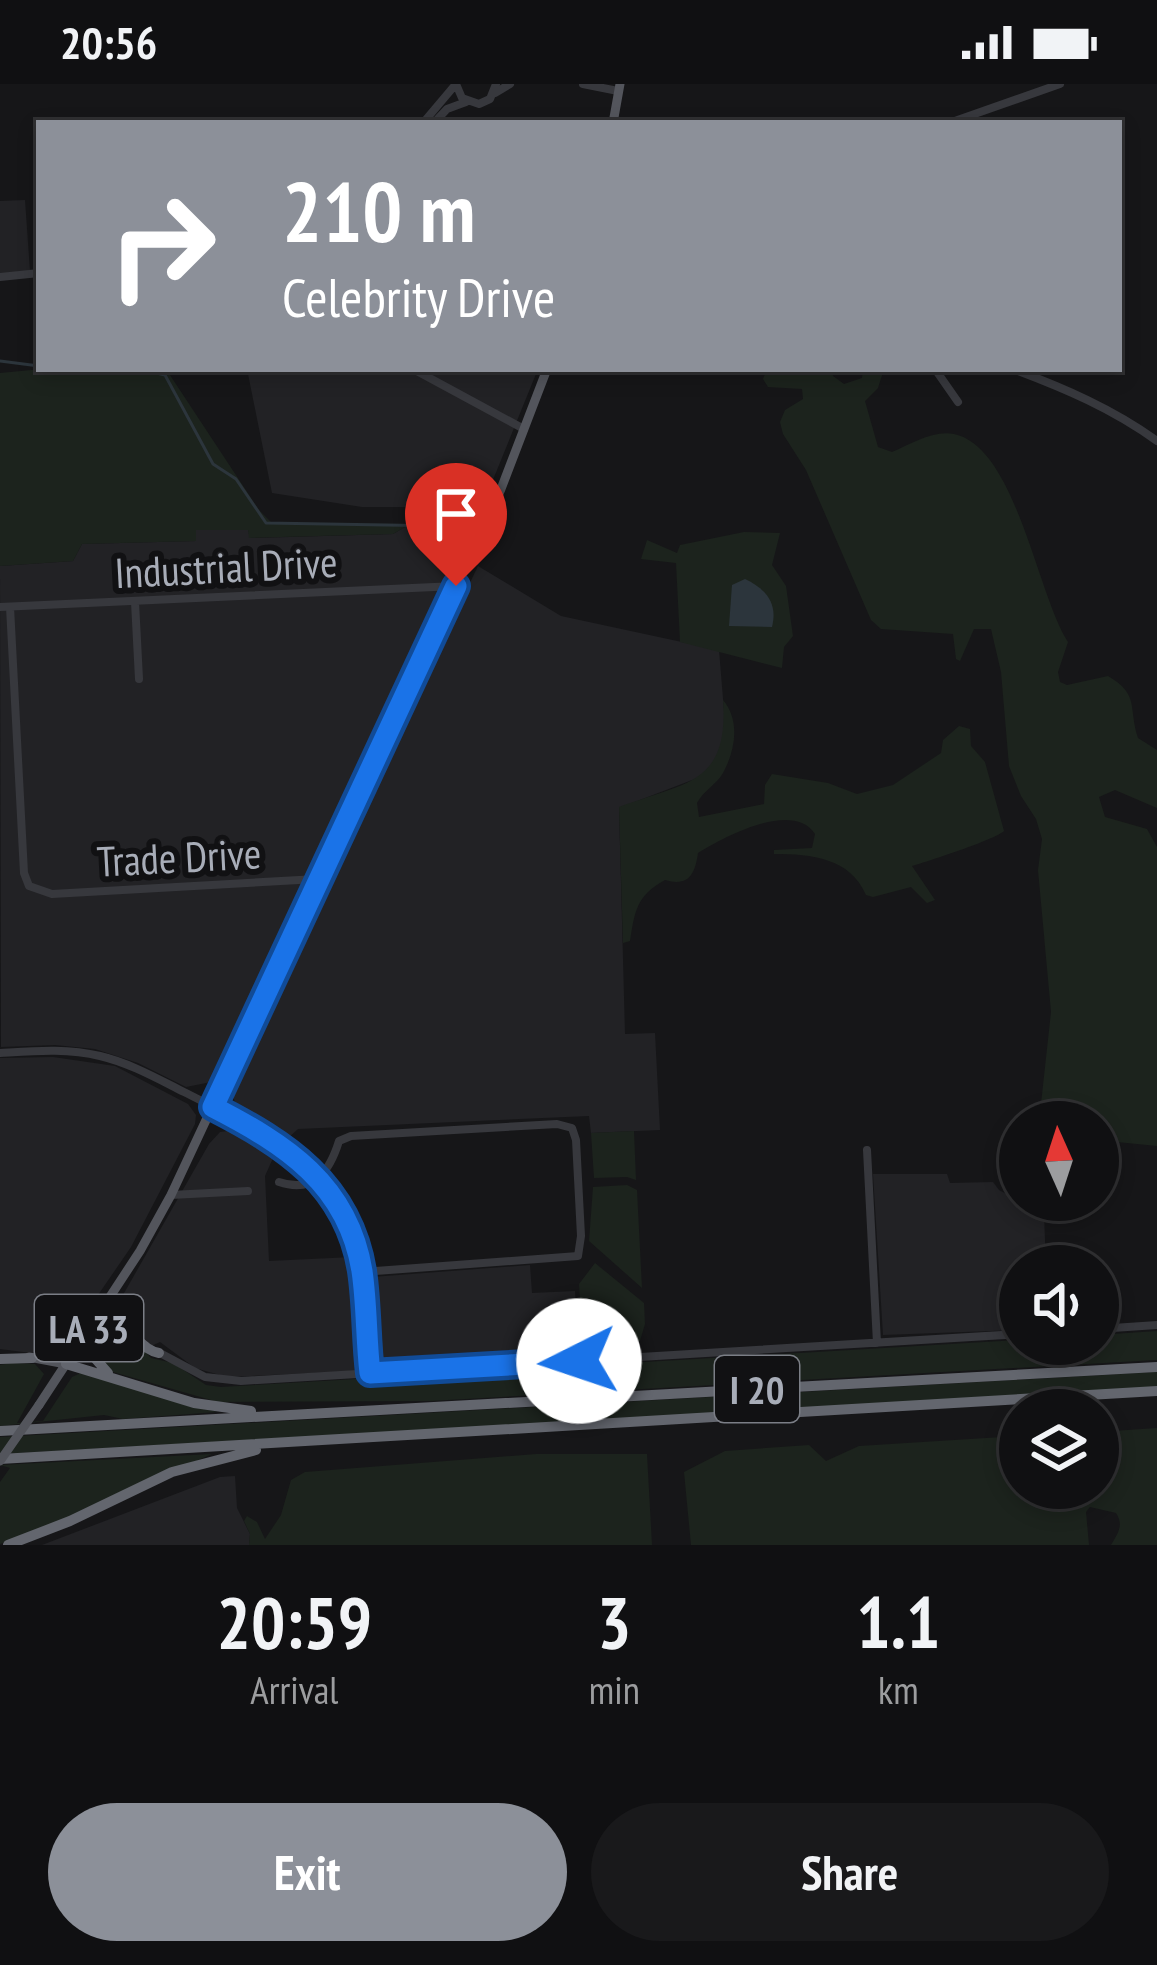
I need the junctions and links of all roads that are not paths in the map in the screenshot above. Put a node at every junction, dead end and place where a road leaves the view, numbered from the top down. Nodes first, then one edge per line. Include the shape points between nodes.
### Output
1 (456, 84) edge
2 (510, 84) edge
3 (583, 84) edge
4 (1060, 84) edge
5 (619, 87) edge
6 (495, 89) edge
7 (466, 101) junction
8 (426, 120) edge
9 (437, 120) edge
10 (614, 120) edge
11 (958, 120) edge
12 (36, 273) edge
13 (0, 277) edge
14 (419, 372) edge
15 (546, 372) edge
16 (937, 372) edge
17 (1021, 372) edge
18 (958, 402) dead end
19 (524, 428) junction
20 (1157, 441) edge
21 (456, 586) junction
22 (135, 602) junction
23 (5, 607) edge
24 (139, 679) dead end
25 (317, 879) junction
26 (0, 1053) edge
27 (213, 1107) junction
28 (867, 1150) dead end
29 (319, 1177) junction
30 (279, 1182) dead end
31 (248, 1191) dead end
32 (171, 1195) junction
33 (362, 1272) junction
34 (99, 1312) junction
35 (1157, 1325) edge
36 (1119, 1328) edge
37 (999, 1335) edge
38 (877, 1342) junction
39 (92, 1349) junction
40 (159, 1353) joint
41 (0, 1357) edge
42 (32, 1358) joint
43 (66, 1364) junction
44 (1157, 1367) edge
45 (370, 1373) junction
46 (122, 1381) junction
47 (1157, 1391) edge
48 (356, 1412) junction
49 (0, 1431) edge
50 (284, 1443) junction
51 (0, 1460) edge
52 (8, 1545) edge

1 - 7 street
1 - 8 street
2 - 6 street
3 - 5 street
4 - 11 street
5 - 10 main road
6 - 7 street via 478,104
7 - 9 street
12 - 13 street
14 - 19 street
15 - 19 main road, LA 33
16 - 18 street
17 - 20 street
19 - 21 main road, LA 33
21 - 22 street, Industrial Drive
21 - 25 main road, LA 33
22 - 23 street, Industrial Drive
22 - 24 street
23 - 25 street, Trade Drive via 29,886 44,894
25 - 27 main road, LA 33
26 - 27 street via 107,1057
27 - 29 street via 274,1140
27 - 32 main road, LA 33
28 - 38 street
29 - 30 street
29 - 33 street via 344,1216
29 - 33 street via 341,1139 568,1126 576,1140 578,1256
31 - 32 street
32 - 34 main road, LA 33
33 - 45 street
34 - 39 highway
34 - 43 main road, LA 33
35 - 36 street
37 - 38 street
38 - 45 street
39 - 40 highway via 100,1332 118,1327
39 - 46 highway via 99,1368
40 - 45 street via 229,1381
41 - 42 highway
42 - 43 main road
43 - 46 highway
43 - 51 main road, LA 33, bridge
44 - 48 highway, I 20
46 - 48 highway via 226,1409
47 - 50 highway, I 20
48 - 49 highway, I 20
50 - 51 highway, I 20
50 - 52 highway via 172,1472

